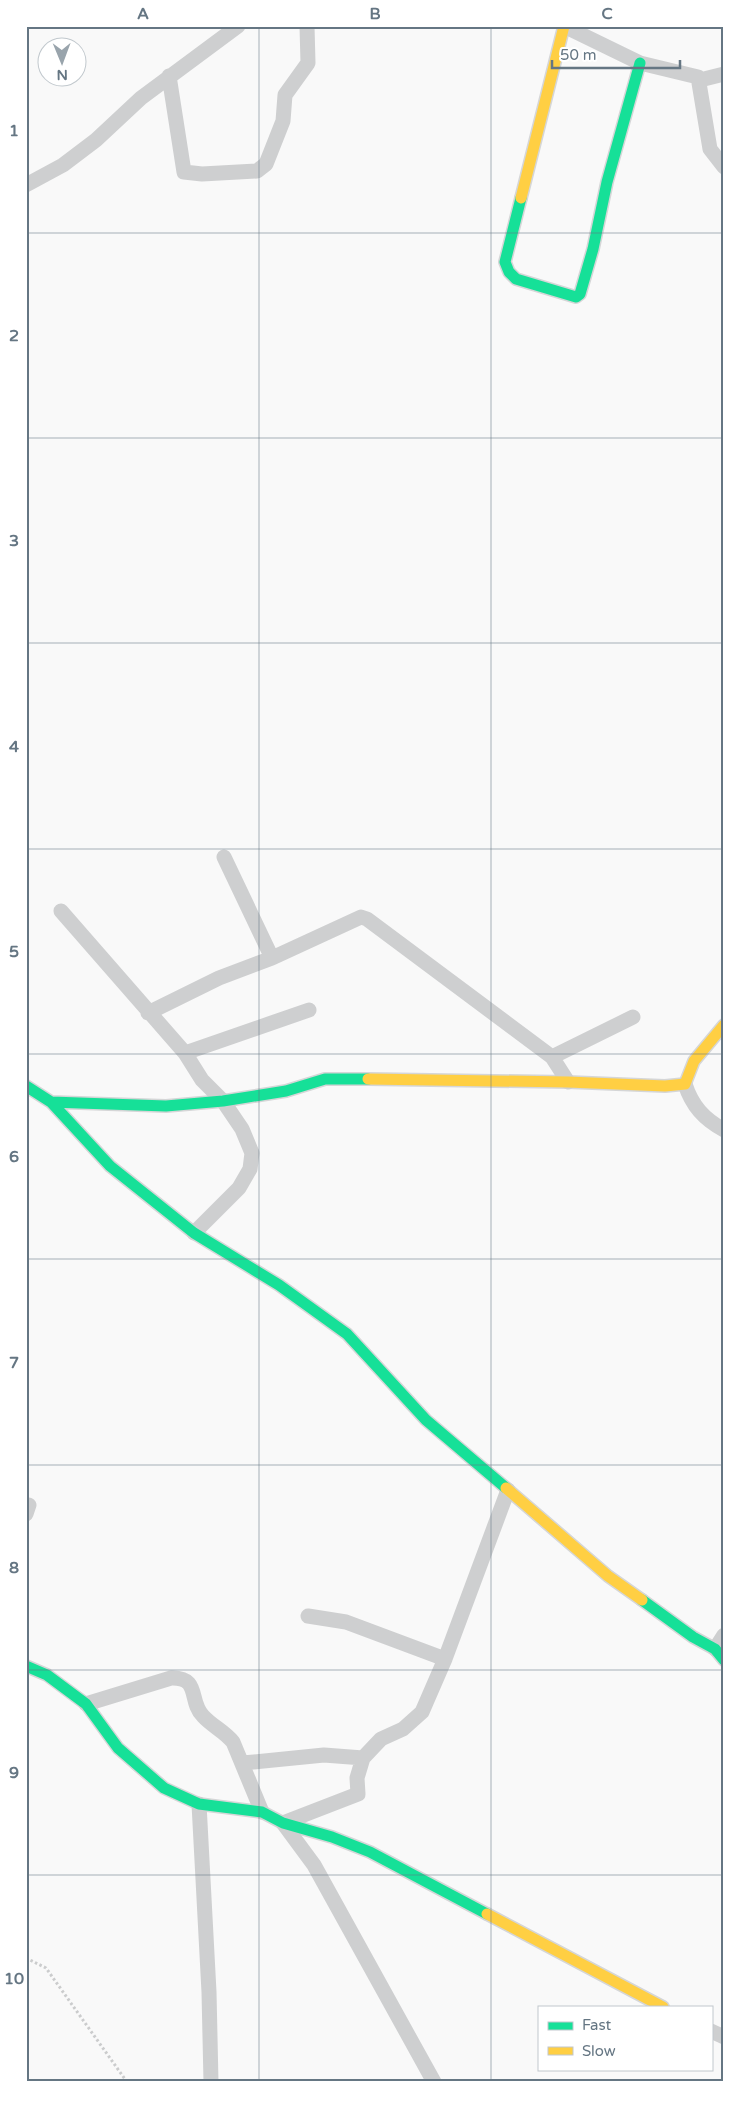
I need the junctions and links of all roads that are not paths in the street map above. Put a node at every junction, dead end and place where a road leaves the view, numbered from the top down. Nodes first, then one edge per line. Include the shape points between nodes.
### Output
1 (238, 26) edge
2 (307, 26) edge
3 (564, 26) edge
4 (640, 63) junction
5 (724, 74) edge
6 (169, 76) junction
7 (700, 80) junction
8 (724, 167) edge
9 (26, 184) edge
10 (224, 856) dead end
11 (61, 911) dead end
12 (272, 958) junction
13 (309, 1010) dead end
14 (148, 1013) junction
15 (633, 1017) dead end
16 (724, 1025) edge
17 (184, 1053) junction
18 (552, 1057) junction
19 (568, 1082) junction
20 (685, 1084) junction
21 (26, 1086) edge
22 (223, 1101) junction
23 (51, 1102) junction
24 (724, 1130) edge
25 (194, 1233) junction
26 (508, 1490) junction
27 (308, 1616) dead end
28 (724, 1635) edge
29 (720, 1655) edge
30 (445, 1659) junction
31 (26, 1666) edge
32 (86, 1704) junction
33 (363, 1758) junction
34 (243, 1763) junction
35 (199, 1804) junction
36 (262, 1812) junction
37 (284, 1823) junction
38 (661, 2006) edge
39 (712, 2031) edge
40 (724, 2037) edge
41 (211, 2082) edge
42 (434, 2082) edge

1 - 6 street
2 - 6 street via 306,67 285,95 282,126 266,164 257,171 184,172
3 - 4 street
3 - 4 street via 505,262 516,279 576,297 580,294
4 - 7 street via 694,74
5 - 7 street
6 - 9 street via 63,165
7 - 8 street via 710,149
10 - 12 street
11 - 14 street
12 - 14 street via 219,978
12 - 18 street via 356,918 367,919
13 - 17 street
14 - 17 street
15 - 18 street
16 - 20 street via 694,1061
17 - 22 street via 202,1080
18 - 19 street
19 - 20 street
19 - 22 street via 340,1078
20 - 24 street via 690,1100 710,1122
21 - 23 street
22 - 23 street via 166,1106
22 - 25 street via 242,1129 252,1153 250,1169 239,1188
23 - 25 street via 110,1166
25 - 26 street via 278,1285 347,1334 426,1420
26 - 29 street via 608,1576
26 - 30 street
27 - 30 street via 346,1622
28 - 29 street
30 - 33 street via 422,1712 403,1729 381,1739
31 - 32 street via 47,1675
32 - 34 street via 178,1678 188,1682 193,1689 197,1709 203,1717 226,1732
32 - 35 street via 118,1748 164,1788
33 - 34 street via 324,1755
33 - 37 street via 357,1778 358,1794
34 - 36 street
35 - 36 street
35 - 41 street
36 - 37 street
37 - 38 street via 370,1852
37 - 42 street via 314,1865
39 - 40 street

